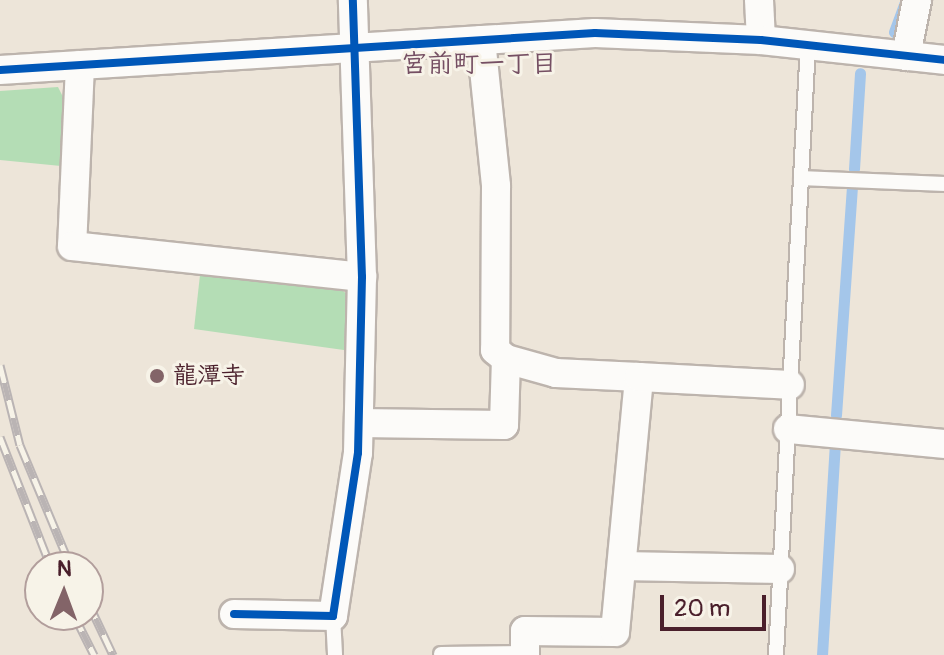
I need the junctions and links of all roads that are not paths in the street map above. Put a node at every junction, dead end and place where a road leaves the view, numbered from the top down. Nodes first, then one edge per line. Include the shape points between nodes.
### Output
1 (353, 0) edge
2 (759, 0) edge
3 (917, 0) edge
4 (481, 40) junction
5 (761, 40) junction
6 (808, 45) junction
7 (354, 49) junction
8 (906, 56) junction
9 (944, 60) edge
10 (80, 65) junction
11 (0, 70) edge
12 (801, 178) junction
13 (944, 184) edge
14 (362, 277) junction
15 (506, 359) junction
16 (639, 377) junction
17 (790, 385) junction
18 (359, 423) junction
19 (788, 429) junction
20 (944, 444) edge
21 (622, 566) junction
22 (780, 569) junction
23 (234, 614) dead end
24 (333, 616) junction
25 (441, 654) edge
26 (525, 654) edge
27 (335, 655) edge
28 (776, 655) edge

1 - 7 street
2 - 5 street
3 - 8 street
4 - 5 street via 595,33
4 - 7 street
4 - 15 street via 496,186 495,350
5 - 6 street
6 - 8 street
6 - 12 lane
7 - 10 street
7 - 14 street
8 - 9 street
10 - 11 street
10 - 14 street via 72,246
12 - 13 lane
12 - 17 lane
14 - 18 street
15 - 16 street via 556,373
15 - 18 street via 504,425
16 - 17 street
16 - 21 street
17 - 19 lane
18 - 24 street
19 - 20 street
19 - 22 lane
21 - 22 street
21 - 26 street via 615,632 525,631
22 - 28 lane
23 - 24 street
24 - 27 lane
25 - 26 lane

